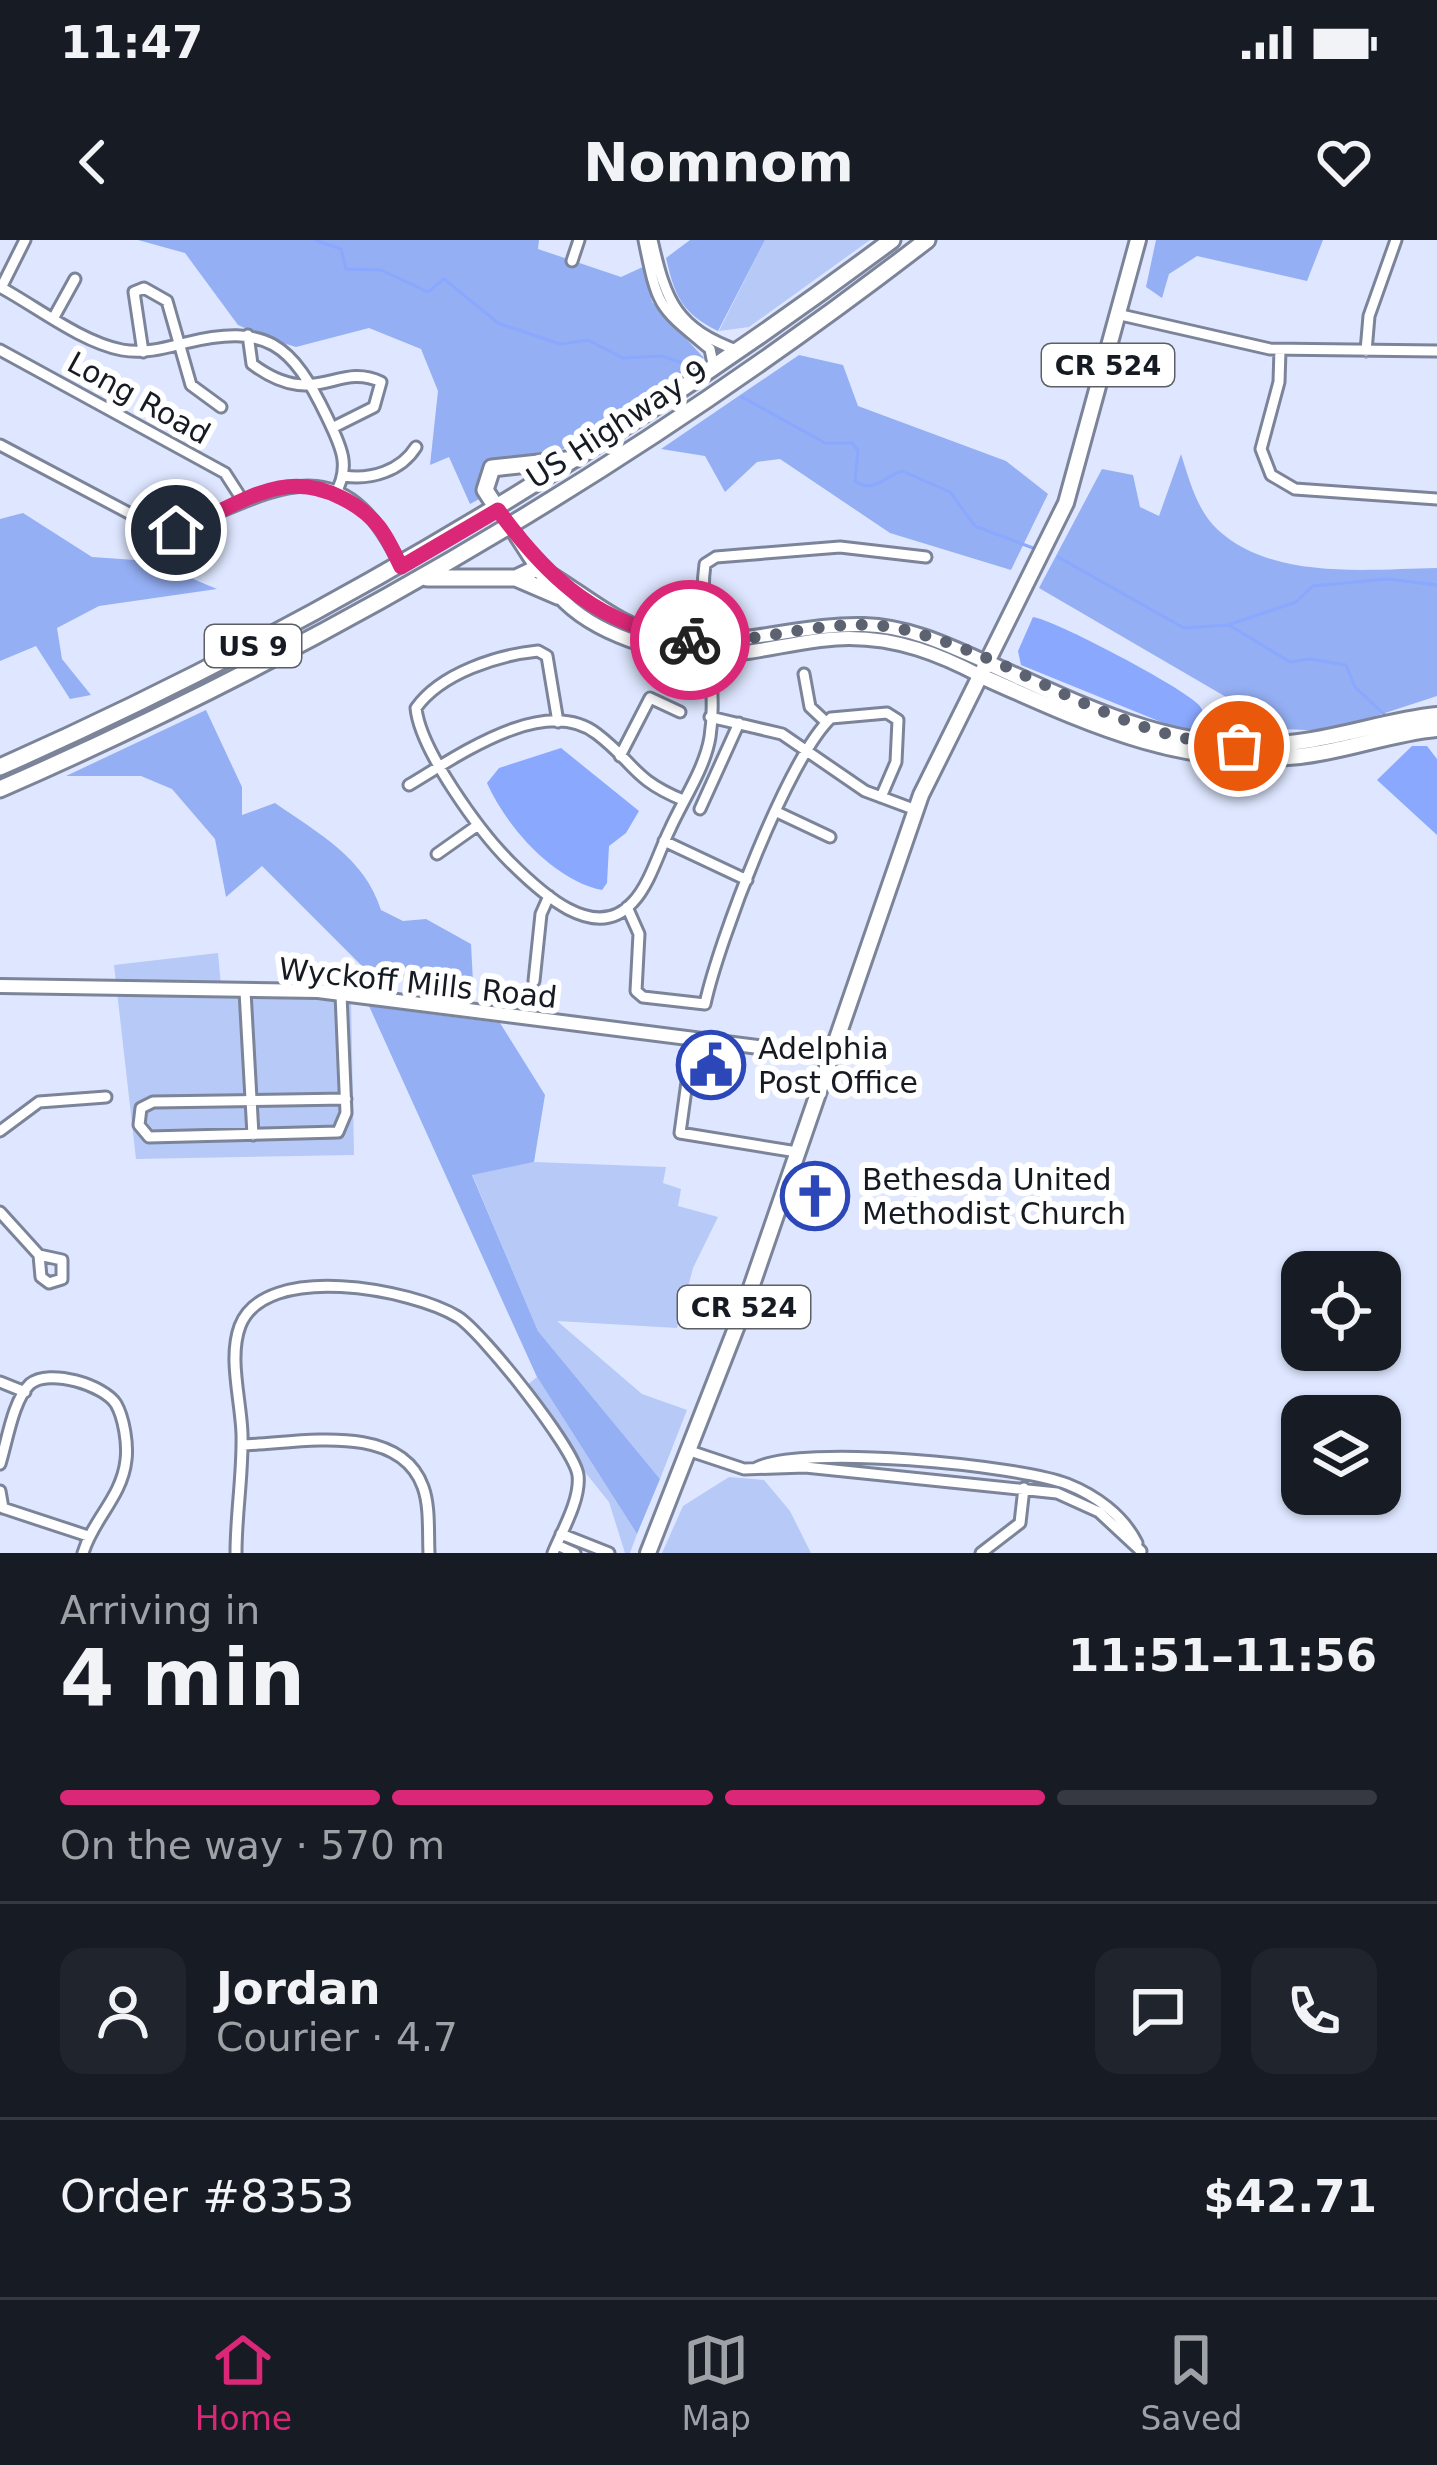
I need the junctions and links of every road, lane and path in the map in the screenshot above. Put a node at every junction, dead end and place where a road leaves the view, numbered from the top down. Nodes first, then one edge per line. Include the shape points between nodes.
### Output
1 (26, 240) edge
2 (579, 240) edge
3 (648, 240) edge
4 (892, 240) edge
5 (927, 240) edge
6 (1138, 240) edge
7 (1396, 240) edge
8 (572, 261) dead end
9 (75, 279) dead end
10 (657, 280) junction
11 (0, 288) edge
12 (1121, 315) junction
13 (55, 317) junction
14 (248, 335) junction
15 (179, 344) junction
16 (0, 350) edge
17 (1280, 350) junction
18 (739, 351) junction
19 (1366, 351) junction
20 (1437, 351) edge
21 (142, 352) junction
22 (714, 369) junction
23 (312, 386) junction
24 (221, 407) dead end
25 (332, 428) junction
26 (0, 445) edge
27 (416, 447) dead end
28 (578, 459) junction
29 (344, 476) junction
30 (335, 494) junction
31 (1437, 499) edge
32 (243, 501) junction
33 (498, 510) junction
34 (509, 526) junction
35 (926, 557) dead end
36 (401, 567) junction
37 (539, 567) junction
38 (515, 578) junction
39 (418, 579) junction
40 (559, 596) junction
41 (711, 648) junction
42 (984, 670) junction
43 (805, 674) dead end
44 (680, 712) dead end
45 (1437, 715) edge
46 (710, 717) junction
47 (559, 722) junction
48 (826, 722) junction
49 (739, 723) junction
50 (1404, 726) junction
51 (1437, 729) edge
52 (808, 751) junction
53 (620, 756) junction
54 (442, 766) junction
55 (0, 767) edge
56 (410, 785) dead end
57 (0, 789) edge
58 (881, 797) junction
59 (683, 800) junction
60 (918, 802) junction
61 (700, 809) dead end
62 (778, 813) junction
63 (478, 825) junction
64 (830, 837) dead end
65 (664, 841) junction
66 (437, 854) dead end
67 (747, 880) junction
68 (549, 896) junction
69 (627, 908) junction
70 (534, 981) dead end
71 (0, 986) edge
72 (245, 991) junction
73 (341, 994) junction
74 (692, 1038) junction
75 (829, 1056) junction
76 (106, 1097) dead end
77 (346, 1099) junction
78 (253, 1101) junction
79 (0, 1131) edge
80 (253, 1135) junction
81 (797, 1152) junction
82 (0, 1212) edge
83 (39, 1255) dead end
84 (0, 1382) edge
85 (25, 1392) junction
86 (242, 1445) junction
87 (690, 1451) junction
88 (0, 1464) edge
89 (756, 1468) junction
90 (1024, 1488) junction
91 (0, 1491) edge
92 (2, 1511) edge
93 (88, 1536) junction
94 (557, 1544) edge
95 (1142, 1552) edge
96 (83, 1553) edge
97 (236, 1553) edge
98 (429, 1553) edge
99 (575, 1553) edge
100 (609, 1553) edge
101 (648, 1553) edge
102 (981, 1553) edge

1 - 11 street
2 - 8 street
3 - 10 street
4 - 18 highway, US Highway 9 / US 9
5 - 34 highway, US Highway 9 / US 9
6 - 12 main road, CR 524
7 - 19 street via 1369,316
9 - 13 street
10 - 18 street via 682,319
10 - 22 street via 667,316 712,350
11 - 13 street
12 - 17 street
12 - 42 main road, CR 524 via 1066,503
13 - 21 street via 114,348
14 - 15 street
14 - 23 street via 282,349
14 - 23 street via 257,369 290,387
15 - 21 street
15 - 21 street via 167,302 138,289
15 - 24 street via 190,385
16 - 32 street, Long Road via 225,472
17 - 19 street
17 - 31 street via 1261,449 1275,479 1294,489
18 - 22 highway, US Highway 9 / US 9
19 - 20 street
22 - 28 highway, US Highway 9 / US 9
23 - 25 street
23 - 25 street via 365,376 381,382 374,407
25 - 29 street
26 - 32 street via 156,529 180,529
27 - 29 street via 376,476
28 - 33 highway, US Highway 9 / US 9
28 - 33 highway via 492,468 485,490
29 - 30 street
30 - 32 street via 296,482
30 - 36 street via 378,521
33 - 34 street
33 - 36 highway, US Highway 9 / US 9
34 - 37 street
34 - 39 highway, US Highway 9 / US 9
35 - 41 street via 840,547 716,557 705,564 702,582
36 - 55 highway, US Highway 9 / US 9
37 - 38 highway
37 - 40 street
37 - 41 street via 618,620
38 - 39 highway
38 - 40 highway
39 - 57 highway, US Highway 9 / US 9 via 208,693
40 - 41 street via 614,632 665,650
41 - 42 street via 866,625 920,634
41 - 46 street
42 - 50 main road via 1186,740 1276,745
42 - 60 main road, CR 524
43 - 48 street via 810,707
44 - 53 street via 650,698
45 - 50 main road
46 - 49 street
46 - 59 street via 707,750
47 - 53 street via 593,730
47 - 54 street via 520,728
47 - 54 street via 547,656 526,652 472,668 416,708
48 - 52 street
48 - 58 street via 848,713 894,715 896,762
49 - 52 street
49 - 61 street
50 - 51 main road
52 - 58 street
52 - 62 street
53 - 59 street via 645,784
54 - 56 street
54 - 63 street
58 - 60 street
59 - 65 street
60 - 75 main road, CR 524
62 - 64 street
62 - 67 street
63 - 66 street
63 - 68 street
65 - 67 street
65 - 69 street
67 - 69 street via 705,1004 636,992 639,934
68 - 69 street via 596,919
68 - 70 street
71 - 72 street, Wyckoff Mills Road
72 - 73 street, Wyckoff Mills Road
72 - 78 street
73 - 74 street, Wyckoff Mills Road
73 - 77 street
74 - 75 street, Wyckoff Mills Road
74 - 81 street via 680,1133
75 - 81 main road, CR 524
76 - 79 street via 39,1102
77 - 78 street
77 - 80 street via 345,1120 334,1133
78 - 80 street
78 - 80 street via 148,1103 139,1118 149,1137
81 - 87 main road, CR 524
82 - 83 street
84 - 85 street
85 - 88 street
85 - 93 street via 35,1381 58,1378 104,1393 119,1411 124,1471
86 - 94 street via 236,1345 252,1306 296,1289 398,1293 483,1336 572,1458 578,1485
86 - 97 street
86 - 98 street via 362,1442 392,1450 424,1488
87 - 89 street
87 - 101 main road, CR 524
89 - 90 street
89 - 95 street via 820,1455 1052,1479 1107,1507
90 - 95 street via 1086,1504
90 - 102 street via 1020,1523
91 - 92 street
92 - 93 street
93 - 96 street
94 - 99 street
94 - 100 street

